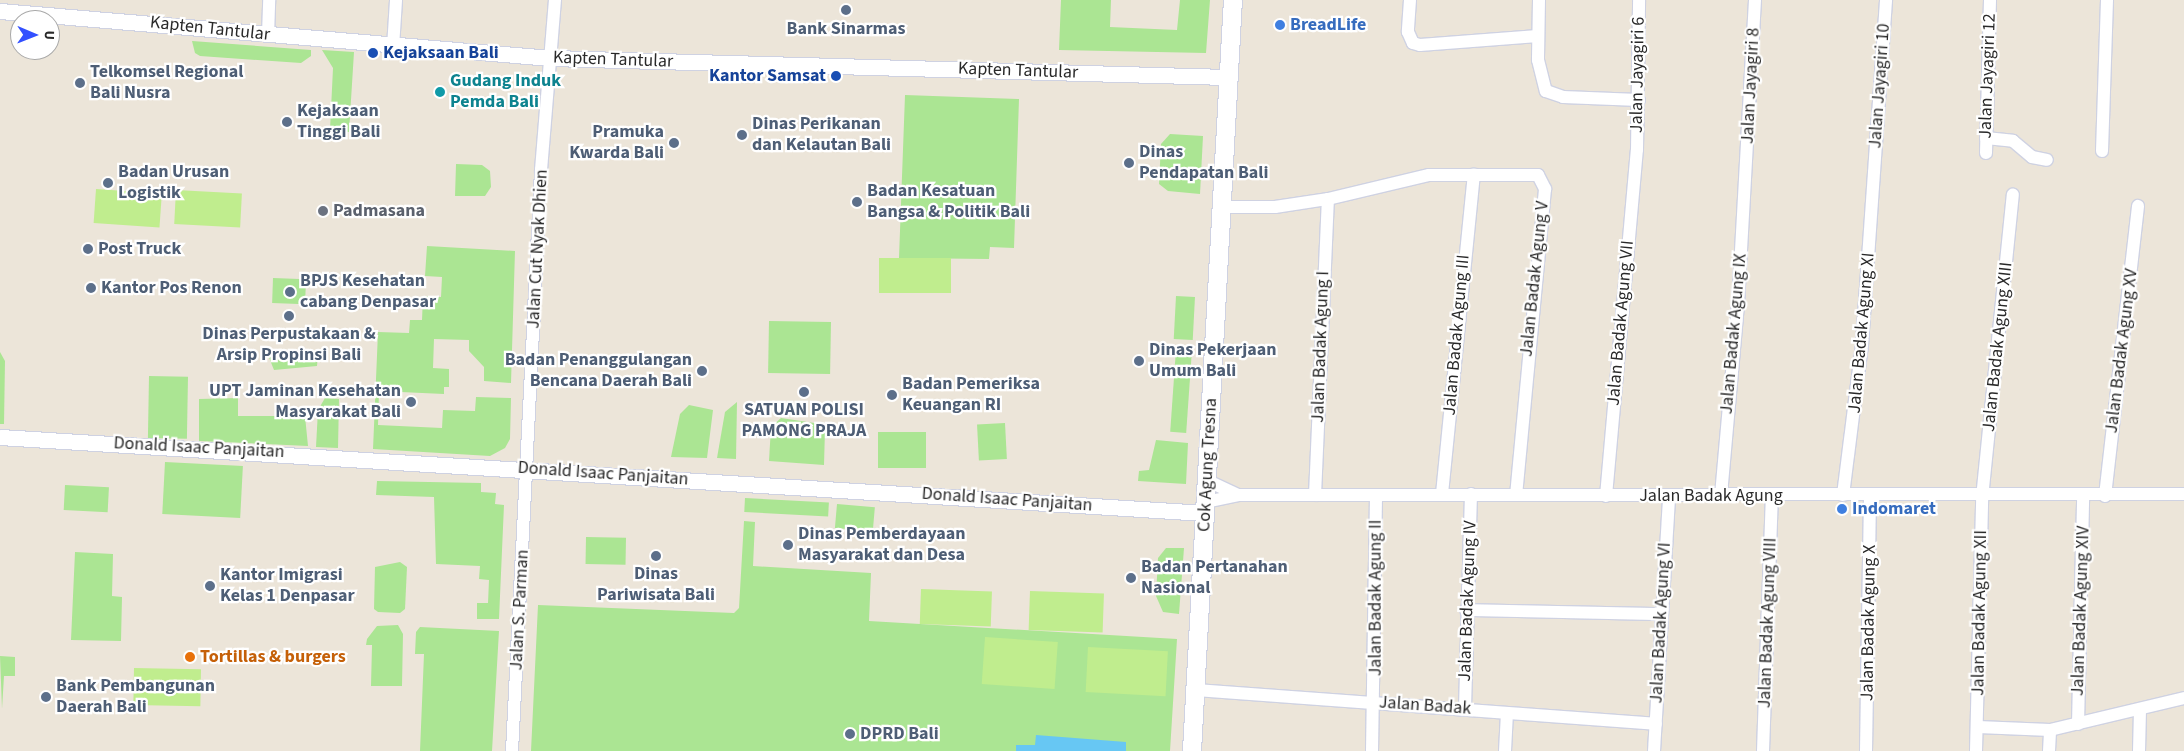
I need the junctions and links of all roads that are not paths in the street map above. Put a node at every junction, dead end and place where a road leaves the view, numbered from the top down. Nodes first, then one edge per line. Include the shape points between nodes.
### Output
1 (270, 0) edge
2 (396, 0) edge
3 (555, 0) edge
4 (1233, 0) edge
5 (1410, 0) edge
6 (1539, 0) edge
7 (1639, 0) edge
8 (1755, 0) edge
9 (1886, 0) edge
10 (1990, 0) edge
11 (2107, 0) edge
12 (0, 11) edge
13 (268, 35) junction
14 (1538, 36) junction
15 (394, 41) junction
16 (551, 58) junction
17 (1228, 77) junction
18 (1639, 100) junction
19 (1986, 138) junction
20 (1638, 150) joint
21 (2102, 151) dead end
22 (1986, 153) dead end
23 (2047, 160) dead end
24 (1874, 171) joint
25 (1746, 173) joint
26 (1474, 175) junction
27 (2013, 195) dead end
28 (1328, 199) junction
29 (2138, 206) dead end
30 (1222, 207) junction
31 (0, 436) edge
32 (526, 469) junction
33 (1208, 481) junction
34 (1442, 494) junction
35 (1471, 494) junction
36 (1516, 494) junction
37 (2184, 494) edge
38 (1238, 495) junction
39 (1315, 495) junction
40 (1376, 495) junction
41 (1721, 495) junction
42 (1772, 495) junction
43 (1843, 495) junction
44 (1606, 496) junction
45 (1669, 496) junction
46 (1870, 496) junction
47 (2105, 496) junction
48 (2083, 497) junction
49 (1982, 498) junction
50 (1206, 508) junction
51 (1466, 610) junction
52 (1660, 614) junction
53 (1195, 690) junction
54 (2184, 698) edge
55 (1376, 702) junction
56 (1465, 708) junction
57 (2140, 710) junction
58 (1507, 714) junction
59 (1656, 724) junction
60 (2078, 724) junction
61 (1978, 728) junction
62 (2050, 730) junction
63 (512, 751) edge
64 (1192, 751) edge
65 (1372, 751) edge
66 (1505, 751) edge
67 (1654, 751) edge
68 (1763, 751) edge
69 (1866, 751) edge
70 (1976, 751) edge
71 (2049, 751) edge
72 (2139, 751) edge

1 - 13 street
2 - 15 street
3 - 16 street, Jalan Cut Nyak Dhien
4 - 17 main road, Cok Agung Tresna
5 - 14 street via 1408,32 1413,43
6 - 14 street
7 - 18 street, Jalan Jayagiri 6
8 - 25 street, Jalan Jayagiri 8
9 - 24 street, Jalan Jayagiri 10
10 - 19 street, Jalan Jayagiri 12
11 - 21 street
12 - 13 street, Kapten Tantular
13 - 15 street, Kapten Tantular
14 - 18 street via 1546,91 1564,97
15 - 16 street, Kapten Tantular
16 - 17 street, Kapten Tantular
16 - 32 street, Jalan Cut Nyak Dhien
17 - 30 main road, Cok Agung Tresna
18 - 20 street, Jalan Jayagiri 6
19 - 22 street, Jalan Jayagiri 12
19 - 23 street via 2013,141 2032,157
20 - 44 street, Jalan Badak Agung VII
24 - 43 street, Jalan Badak Agung XI via 1862,344
25 - 41 street, Jalan Badak Agung IX
26 - 28 street, Jalan Badak Agung V via 1430,175
26 - 34 street, Jalan Badak Agung III
26 - 36 street, Jalan Badak Agung V via 1530,173 1538,175 1545,189
27 - 49 street, Jalan Badak Agung XIII
28 - 30 street, Jalan Badak Agung V via 1275,207
28 - 39 street, Jalan Badak Agung I
29 - 47 street, Jalan Badak Agung XV
30 - 33 main road, Cok Agung Tresna
31 - 32 street, Donald Isaac Panjaitan
32 - 50 street, Donald Isaac Panjaitan
32 - 63 street, Jalan S. Parman
33 - 38 street, Jalan Badak Agung
33 - 50 main road, Cok Agung Tresna
34 - 35 street, Jalan Badak Agung
34 - 40 street, Jalan Badak Agung
35 - 36 street, Jalan Badak Agung
35 - 51 street, Jalan Badak Agung IV
36 - 44 street, Jalan Badak Agung
37 - 47 street, Jalan Badak Agung
38 - 39 street, Jalan Badak Agung
38 - 50 street, Jalan Badak Agung
39 - 40 street, Jalan Badak Agung
40 - 55 street, Jalan Badak Agung II
41 - 42 street, Jalan Badak Agung
41 - 45 street, Jalan Badak Agung
42 - 43 street, Jalan Badak Agung
42 - 68 street, Jalan Badak Agung VIII
43 - 46 street, Jalan Badak Agung
44 - 45 street, Jalan Badak Agung
45 - 52 street, Jalan Badak Agung VI
46 - 49 street, Jalan Badak Agung
46 - 69 street, Jalan Badak Agung X
47 - 48 street, Jalan Badak Agung
48 - 49 street, Jalan Badak Agung
48 - 60 street, Jalan Badak Agung XIV
49 - 61 street, Jalan Badak Agung XII
50 - 53 main road, Cok Agung Tresna
51 - 52 street
51 - 56 street, Jalan Badak Agung IV
52 - 59 street, Jalan Badak Agung VI
53 - 55 street, Jalan Badak
53 - 64 main road, Cok Agung Tresna
54 - 57 street
55 - 56 street, Jalan Badak
55 - 65 street, Jalan Badak Agung II
56 - 58 street, Jalan Badak
57 - 60 street
57 - 72 street
58 - 59 street, Jalan Badak
58 - 66 street
59 - 67 street, Jalan Badak Agung VI
60 - 62 street
61 - 62 street
61 - 70 street, Jalan Badak Agung XII
62 - 71 street

